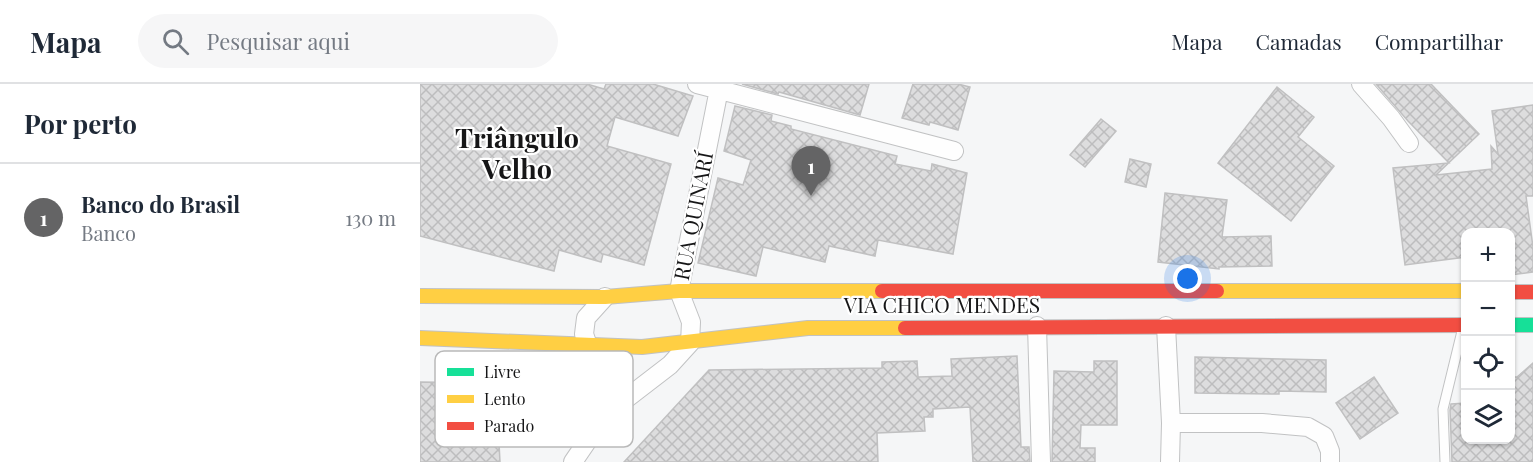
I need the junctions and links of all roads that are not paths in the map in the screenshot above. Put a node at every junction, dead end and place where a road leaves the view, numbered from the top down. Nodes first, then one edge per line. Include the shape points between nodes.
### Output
1 (698, 84) edge
2 (1361, 84) edge
3 (720, 87) edge
4 (1409, 143) dead end
5 (954, 151) dead end
6 (679, 291) junction
7 (1461, 291) edge
8 (1515, 292) edge
9 (1533, 292) edge
10 (420, 296) edge
11 (605, 297) junction
12 (1461, 325) edge
13 (1515, 325) edge
14 (1533, 325) edge
15 (1037, 326) junction
16 (1166, 326) junction
17 (1462, 336) edge
18 (420, 338) edge
19 (690, 343) junction
20 (589, 346) junction
21 (591, 351) edge
22 (633, 393) edge
23 (1171, 423) junction
24 (583, 447) edge
25 (573, 462) edge
26 (1041, 462) edge
27 (1170, 462) edge
28 (1330, 462) edge
29 (1445, 462) edge

1 - 3 street
2 - 4 street
3 - 5 street
3 - 6 street, RUA QUINARÍ
6 - 7 main road, VIA CHICO MENDES
6 - 11 main road, VIA CHICO MENDES
6 - 19 street, RUA QUINARÍ via 691,322
8 - 9 main road
10 - 11 main road, VIA CHICO MENDES
11 - 20 street via 586,318 584,334
12 - 16 main road, VIA CHICO MENDES
13 - 14 main road
15 - 16 main road, VIA CHICO MENDES
15 - 19 main road, VIA CHICO MENDES via 808,328
15 - 26 street
16 - 23 street
17 - 29 lane via 1443,409
18 - 20 main road, VIA CHICO MENDES
19 - 20 main road, VIA CHICO MENDES
19 - 22 street via 670,365
20 - 21 street
23 - 27 street
23 - 28 street via 1308,427 1324,436
24 - 25 street

